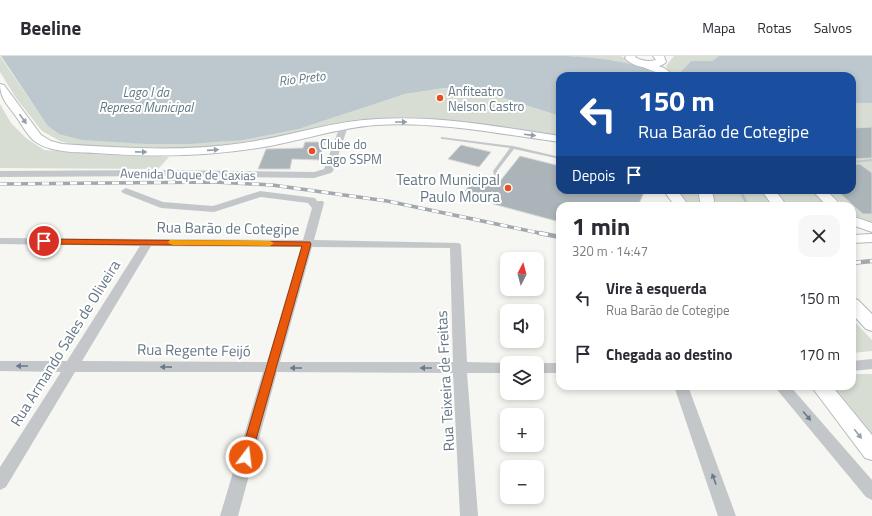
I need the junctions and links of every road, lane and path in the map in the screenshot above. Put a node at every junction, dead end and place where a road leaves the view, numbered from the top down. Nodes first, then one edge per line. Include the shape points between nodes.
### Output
1 (631, 56) edge
2 (663, 64) edge
3 (0, 87) edge
4 (344, 126) junction
5 (443, 138) dead end
6 (556, 139) edge
7 (513, 147) junction
8 (556, 157) edge
9 (872, 160) edge
10 (856, 162) edge
11 (0, 174) edge
12 (496, 175) dead end
13 (126, 191) dead end
14 (823, 194) edge
15 (831, 202) edge
16 (856, 222) edge
17 (872, 228) edge
18 (872, 238) edge
19 (856, 239) edge
20 (0, 241) edge
21 (148, 242) junction
22 (307, 244) junction
23 (455, 245) joint
24 (856, 308) edge
25 (872, 326) edge
26 (872, 364) edge
27 (0, 366) edge
28 (70, 366) junction
29 (856, 366) edge
30 (270, 368) junction
31 (460, 368) junction
32 (500, 368) edge
33 (544, 368) edge
34 (556, 368) edge
35 (682, 390) edge
36 (784, 390) edge
37 (824, 390) edge
38 (872, 451) edge
39 (0, 482) edge
40 (872, 492) edge
41 (229, 516) edge
42 (469, 516) edge
43 (727, 516) edge

1 - 2 main road via 632,60 640,63
3 -> 4 main road, Avenida Duque de Caxias via 37,137 61,147 149,152 215,150 272,142
4 -> 6 main road, Avenida Duque de Caxias via 378,122 418,122
4 - 11 street, Avenida Duque de Caxias via 328,171 314,176 164,173
5 - 7 lane
7 - 8 lane
7 - 12 lane via 495,171
9 - 10 lane
13 - 22 street via 161,205 214,209 260,194 311,200 318,205
14 - 15 main road
16 - 17 main road
18 - 19 main road
20 - 21 street, Rua Barão de Cotegipe
21 - 22 street, Rua Barão de Cotegipe
21 - 28 street, Rua Armando Sales de Oliveira
22 - 23 street, Rua Barão de Cotegipe
22 - 30 street
23 - 31 street, Rua Teixeira de Freitas
24 - 25 main road
26 - 29 street
28 -> 27 street, Rua Regente Feijó
30 -> 28 street, Rua Regente Feijó
28 - 39 street, Rua Armando Sales de Oliveira
31 -> 30 street, Rua Regente Feijó
30 - 41 street
31 - 32 street, Rua Regente Feijó
31 - 42 street, Rua Teixeira de Freitas
33 - 34 street
43 -> 35 street
36 -> 40 street
37 -> 38 main road

